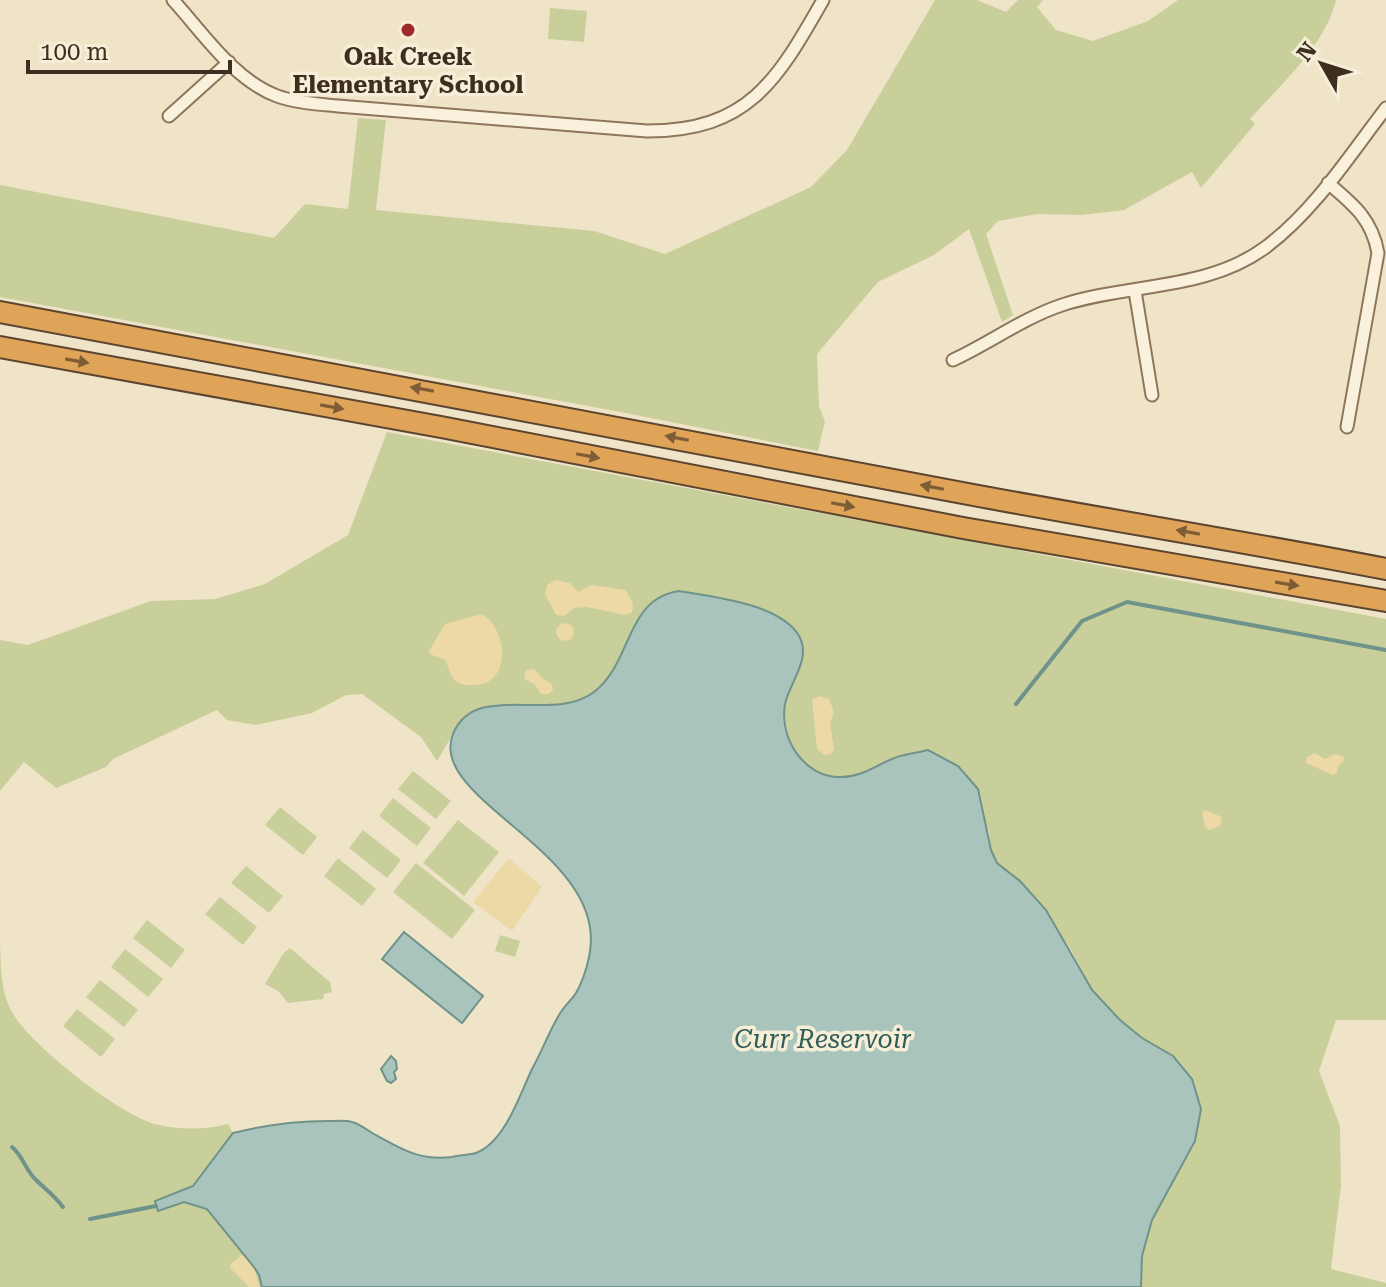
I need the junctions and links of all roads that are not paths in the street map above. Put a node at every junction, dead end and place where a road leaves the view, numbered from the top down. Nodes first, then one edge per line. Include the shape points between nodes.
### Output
1 (173, 0) edge
2 (817, 2) edge
3 (229, 62) junction
4 (1386, 108) edge
5 (169, 116) dead end
6 (1328, 183) junction
7 (1135, 291) junction
8 (0, 312) edge
9 (0, 347) edge
10 (953, 360) dead end
11 (1152, 395) dead end
12 (1347, 427) dead end
13 (1386, 569) edge
14 (1386, 601) edge

1 - 3 street
2 - 3 street via 780,70 751,101 714,122 674,131 304,102 264,90
3 - 5 street
4 - 6 street
6 - 7 street via 1286,229 1249,257 1206,276
6 - 12 street via 1361,211 1378,253
7 - 10 street via 1051,309
7 - 11 street
13 -> 8 highway
9 -> 14 highway via 963,528

